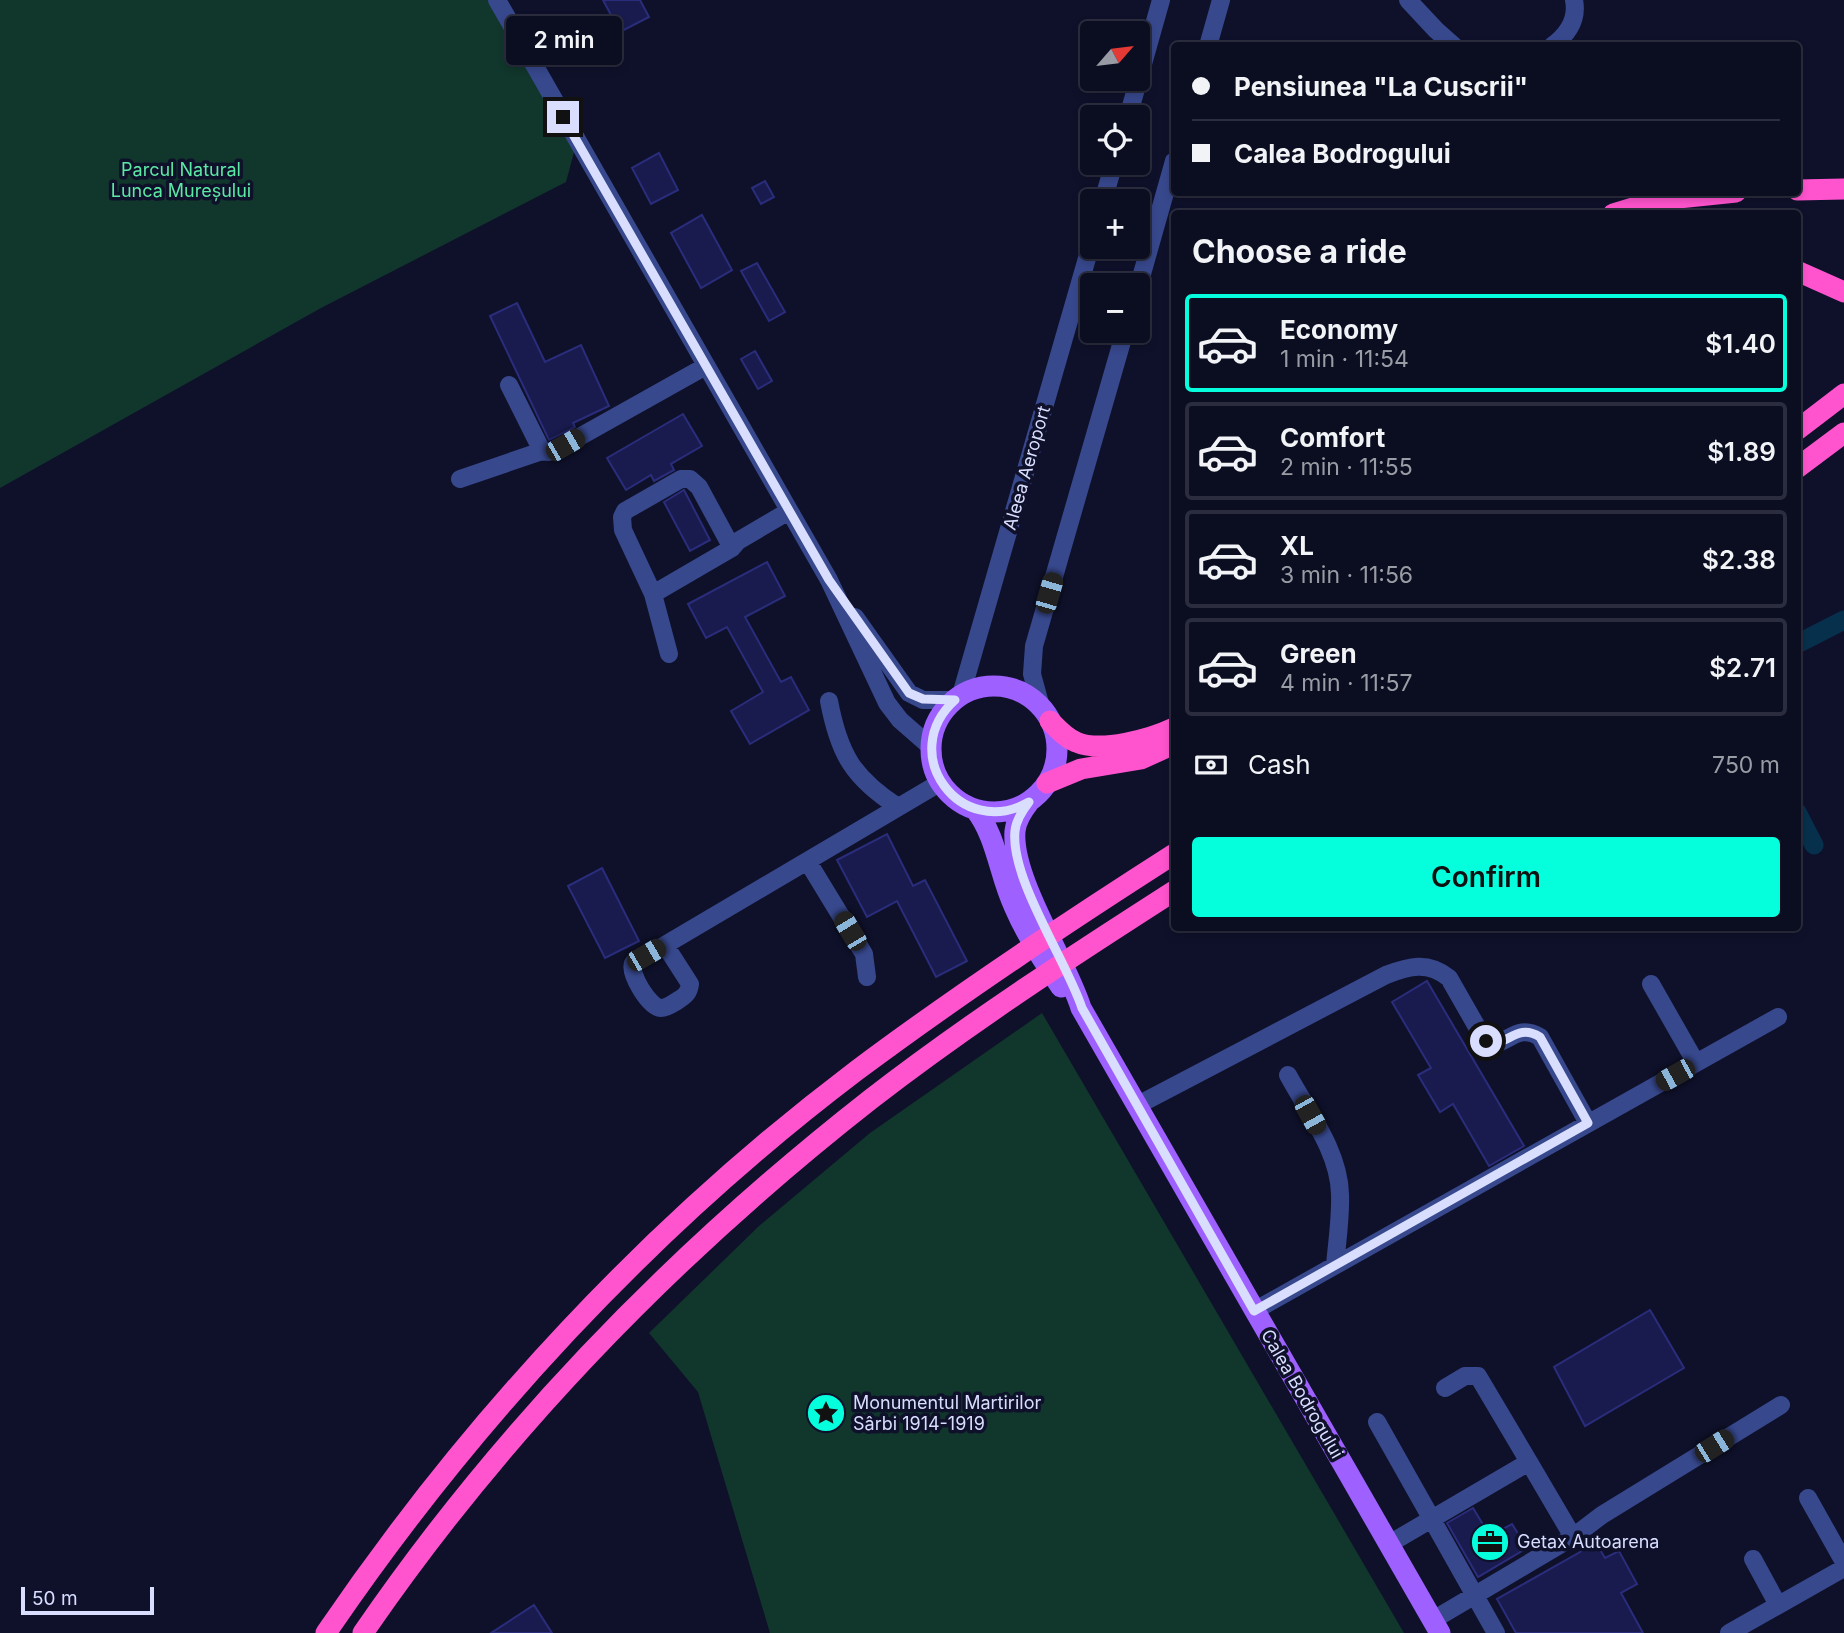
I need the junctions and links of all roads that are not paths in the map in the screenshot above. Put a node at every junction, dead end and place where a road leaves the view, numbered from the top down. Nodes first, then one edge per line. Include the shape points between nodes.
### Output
1 (497, 0) edge
2 (1161, 0) edge
3 (1221, 0) edge
4 (1408, 0) edge
5 (1574, 0) edge
6 (1209, 42) edge
7 (1450, 42) edge
8 (1556, 42) edge
9 (1131, 105) edge
10 (1171, 172) edge
11 (1844, 189) edge
12 (1801, 190) edge
13 (1688, 196) edge
14 (1626, 210) edge
15 (1087, 259) edge
16 (1142, 273) edge
17 (1801, 273) edge
18 (1844, 292) edge
19 (1122, 343) edge
20 (706, 366) junction
21 (509, 385) dead end
22 (1844, 394) edge
23 (1801, 427) edge
24 (1844, 433) edge
25 (542, 451) junction
26 (1801, 465) edge
27 (460, 479) dead end
28 (789, 511) junction
29 (732, 548) junction
30 (829, 580) junction
31 (653, 594) junction
32 (669, 654) dead end
33 (958, 698) junction
34 (828, 701) dead end
35 (1045, 714) junction
36 (1171, 729) edge
37 (1171, 745) edge
38 (932, 748) junction
39 (941, 782) junction
40 (1047, 783) junction
41 (1029, 802) junction
42 (898, 807) junction
43 (975, 809) junction
44 (1171, 856) edge
45 (808, 862) junction
46 (1171, 893) edge
47 (665, 945) dead end
48 (867, 976) dead end
49 (1651, 984) dead end
50 (1082, 1008) junction
51 (1778, 1017) dead end
52 (1696, 1063) junction
53 (1288, 1075) dead end
54 (1136, 1106) junction
55 (1588, 1123) junction
56 (1335, 1265) junction
57 (1254, 1311) junction
58 (1445, 1388) dead end
59 (1781, 1405) dead end
60 (1377, 1422) dead end
61 (1529, 1462) junction
62 (1808, 1498) dead end
63 (1431, 1519) junction
64 (1573, 1537) junction
65 (1389, 1544) junction
66 (1753, 1559) dead end
67 (1844, 1562) edge
68 (1844, 1567) edge
69 (1475, 1595) junction
70 (1778, 1605) junction
71 (1436, 1626) edge
72 (326, 1633) edge
73 (363, 1633) edge
74 (1496, 1633) edge
75 (1729, 1633) edge

1 - 20 street
2 - 9 street
3 - 6 street
4 - 7 street
5 - 8 street via 1573,21
10 - 16 street
11 - 12 highway
13 - 14 highway
15 - 33 street, Aleea Aeroport
17 - 18 highway
19 - 35 street via 1034,646 1032,674
20 - 25 street via 565,445
20 - 28 street
21 - 25 street
22 - 23 highway
24 - 26 highway
25 - 27 street
28 - 29 street
28 - 30 street
29 - 31 street
29 - 31 street via 699,487 690,479 681,479 625,510 623,530
30 - 33 street via 909,693 923,699
30 - 38 street via 887,703
31 - 32 street
33 - 35 main road via 981,688 1002,687 1023,693
33 - 38 main road via 938,720
34 - 42 street via 846,757 863,781
35 - 36 highway via 1074,741 1091,745 1148,738
35 - 40 main road, Calea Bodrogului via 1057,749
37 - 40 highway via 1141,759 1081,769
38 - 39 main road
39 - 42 street
39 - 43 main road, Calea Bodrogului via 954,797
40 - 41 main road, Calea Bodrogului
41 - 43 main road via 1000,812
41 - 50 main road, Calea Bodrogului via 1015,833 1018,857
42 - 45 street
43 - 50 main road, Calea Bodrogului via 989,829 1022,923 1061,987
44 - 72 highway via 855,1072 691,1210 508,1397 402,1527
45 - 47 street
45 - 48 street via 864,954
46 - 73 highway via 1004,1002 874,1097 670,1272 521,1429
49 - 52 street
50 - 54 main road, Calea Bodrogului
51 - 52 street
52 - 55 street
53 - 56 street via 1338,1173
54 - 55 street via 1386,975 1420,966 1449,978 1491,1044 1519,1032 1540,1037
54 - 57 main road, Calea Bodrogului
55 - 56 street
56 - 57 street
57 - 65 main road, Calea Bodrogului
58 - 61 street via 1465,1376 1478,1376
59 - 64 street
60 - 63 street
61 - 63 street
61 - 64 street
62 - 67 street
63 - 65 street
63 - 69 street
64 - 69 street
65 - 71 main road, Calea Bodrogului
66 - 70 street
68 - 70 street
69 - 71 street
69 - 74 street
70 - 75 street

